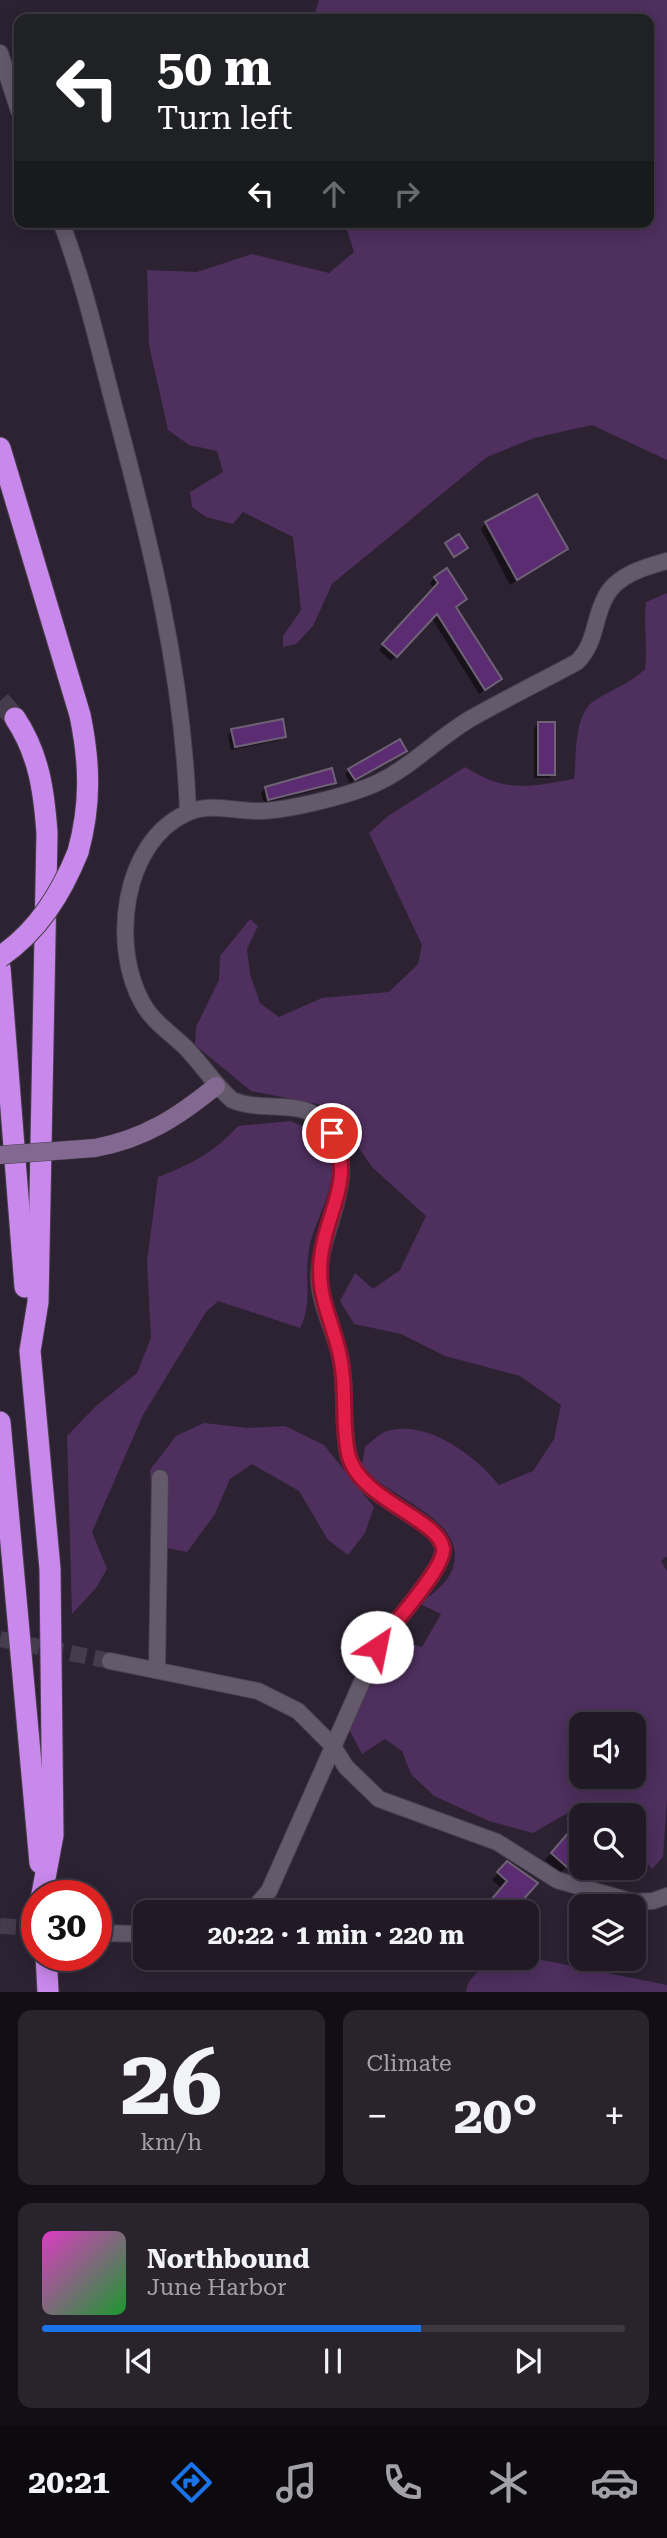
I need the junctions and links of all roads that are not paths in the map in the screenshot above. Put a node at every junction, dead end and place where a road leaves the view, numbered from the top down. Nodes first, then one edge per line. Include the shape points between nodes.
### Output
1 (0, 53) edge
2 (14, 96) edge
3 (63, 228) edge
4 (0, 448) edge
5 (667, 561) edge
6 (15, 718) tunnel mouth
7 (188, 812) junction
8 (0, 957) edge
9 (0, 968) edge
10 (216, 1086) junction
11 (0, 1155) edge
12 (30, 1351) junction
13 (0, 1422) edge
14 (160, 1478) dead end
15 (110, 1661) tunnel mouth
16 (157, 1670) junction
17 (332, 1745) junction
18 (42, 1880) edge
19 (45, 1880) edge
20 (667, 1896) edge
21 (261, 1900) edge
22 (112, 1933) edge
23 (133, 1934) edge
24 (47, 1971) edge
25 (48, 1992) edge

1 - 2 street
3 - 7 street via 132,474 163,605 180,699
4 - 8 highway, bridge via 88,753 87,821 66,882 32,929
5 - 7 street via 624,577 613,588 605,597 595,637 577,662 468,720 378,783 260,811 213,807
6 - 12 highway via 26,735 42,782 47,847 38,1303
7 - 10 street via 146,849 133,873 126,956 143,1005 192,1054
9 - 12 highway
10 - 11 street, bridge via 180,1116 125,1143
10 - 17 street via 247,1107 293,1105 309,1110 323,1120 335,1140 343,1168 319,1278 342,1366 348,1455 369,1486 434,1533 443,1545 437,1571 377,1647
12 - 19 highway via 50,1569 52,1835
13 - 18 highway
14 - 16 street
15 - 16 street
16 - 17 street via 258,1691 298,1712
17 - 20 street via 346,1767 379,1799 498,1842 557,1880 633,1902
17 - 21 street
22 - 23 street
24 - 25 highway

